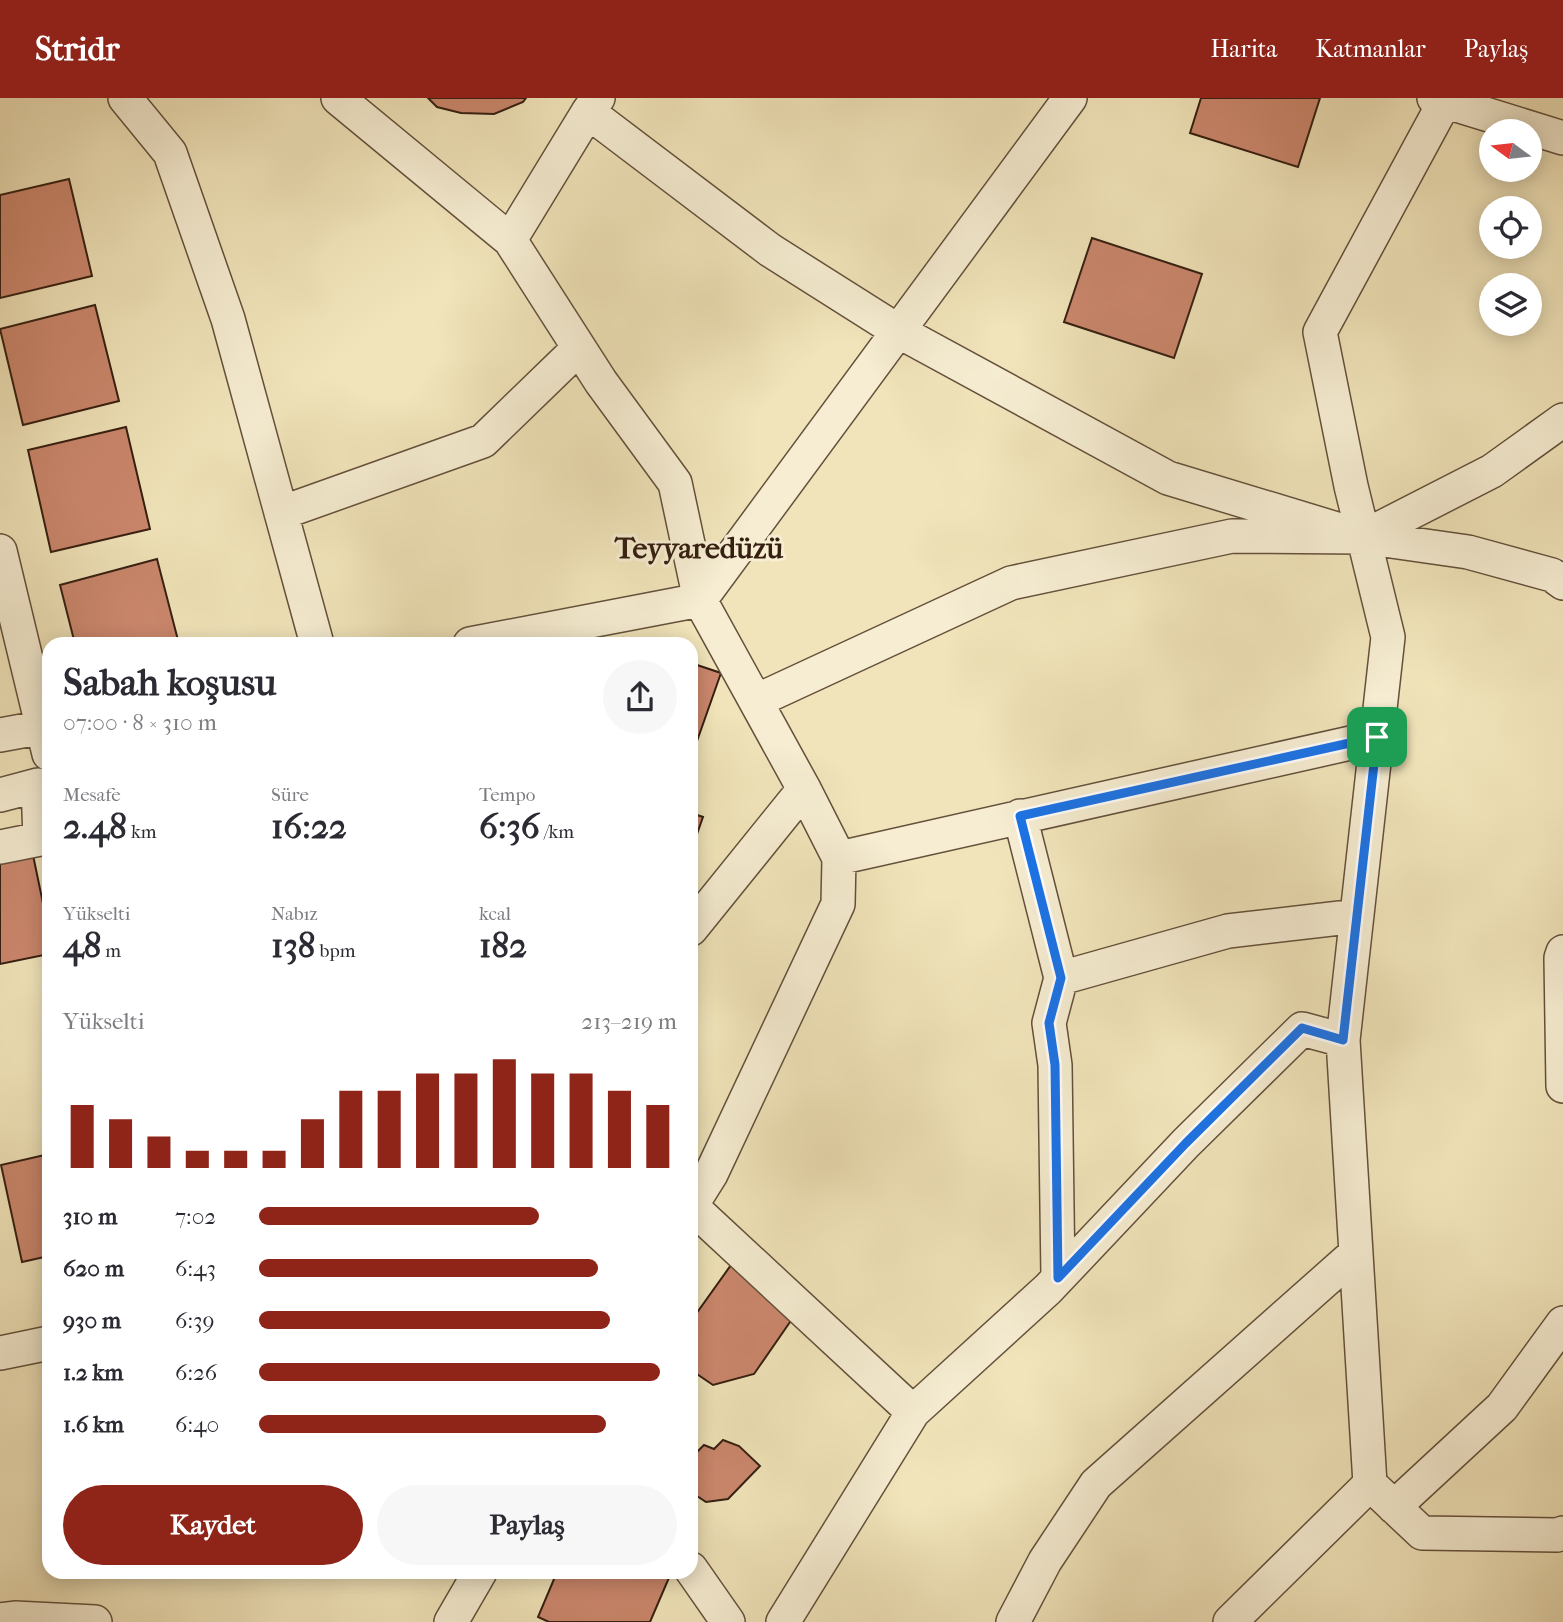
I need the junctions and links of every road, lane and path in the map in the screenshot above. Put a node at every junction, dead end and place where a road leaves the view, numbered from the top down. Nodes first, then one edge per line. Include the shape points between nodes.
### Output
1 (125, 98) edge
2 (338, 98) edge
3 (1070, 98) edge
4 (1442, 99) edge
5 (593, 105) edge
6 (1563, 138) edge
7 (510, 240) junction
8 (898, 331) junction
9 (579, 348) junction
10 (1563, 420) edge
11 (281, 513) junction
12 (1363, 537) junction
13 (0, 551) edge
14 (1563, 583) edge
15 (700, 600) junction
16 (594, 632) edge
17 (315, 637) edge
18 (542, 637) edge
19 (756, 701) junction
20 (42, 715) edge
21 (0, 735) edge
22 (42, 735) edge
23 (1377, 737) junction
24 (804, 789) junction
25 (0, 795) edge
26 (1020, 816) junction
27 (0, 847) edge
28 (839, 858) junction
29 (1357, 916) junction
30 (698, 920) edge
31 (1563, 951) edge
32 (1061, 978) junction
33 (1343, 1040) junction
34 (1563, 1086) edge
35 (701, 1169) edge
36 (698, 1212) edge
37 (1356, 1253) junction
38 (1058, 1278) junction
39 (1563, 1323) edge
40 (42, 1344) edge
41 (0, 1353) edge
42 (913, 1412) junction
43 (1370, 1485) junction
44 (1394, 1507) junction
45 (1563, 1534) edge
46 (476, 1579) edge
47 (697, 1579) edge
48 (0, 1620) edge
49 (95, 1622) edge
50 (451, 1622) edge
51 (728, 1622) edge
52 (783, 1622) edge
53 (1013, 1622) edge
54 (1230, 1622) edge

1 - 11 street via 170,153 228,319
2 - 7 street
3 - 8 street
4 - 6 street
4 - 12 street via 1320,332
5 - 7 street
5 - 8 street via 770,250
7 - 9 street
8 - 12 street via 1168,478
8 - 15 street
9 - 11 street via 483,441
9 - 15 street via 675,483
10 - 12 street via 1492,471
11 - 17 street
12 - 14 street via 1468,552 1552,575
12 - 19 street via 1232,536 1011,583
12 - 23 street via 1388,637
13 - 20 street
15 - 16 street
15 - 19 street
16 - 18 street
19 - 24 street
21 - 22 street
23 - 26 street
23 - 29 street
24 - 28 street
24 - 30 street
25 - 27 street via 38,785 40,839
26 - 28 street
26 - 32 street
28 - 35 street via 838,904
29 - 32 street via 1228,931
29 - 33 street
31 - 34 street
32 - 38 street via 1049,1023 1055,1065
33 - 37 street
33 - 38 street via 1302,1028
36 - 42 street
37 - 43 street
37 - 53 street via 1096,1484 1045,1561
38 - 42 street
39 - 44 street via 1503,1407
40 - 41 street
42 - 52 street
43 - 44 street
43 - 54 street
44 - 45 street via 1422,1533
46 - 50 street
47 - 51 street
48 - 49 street

